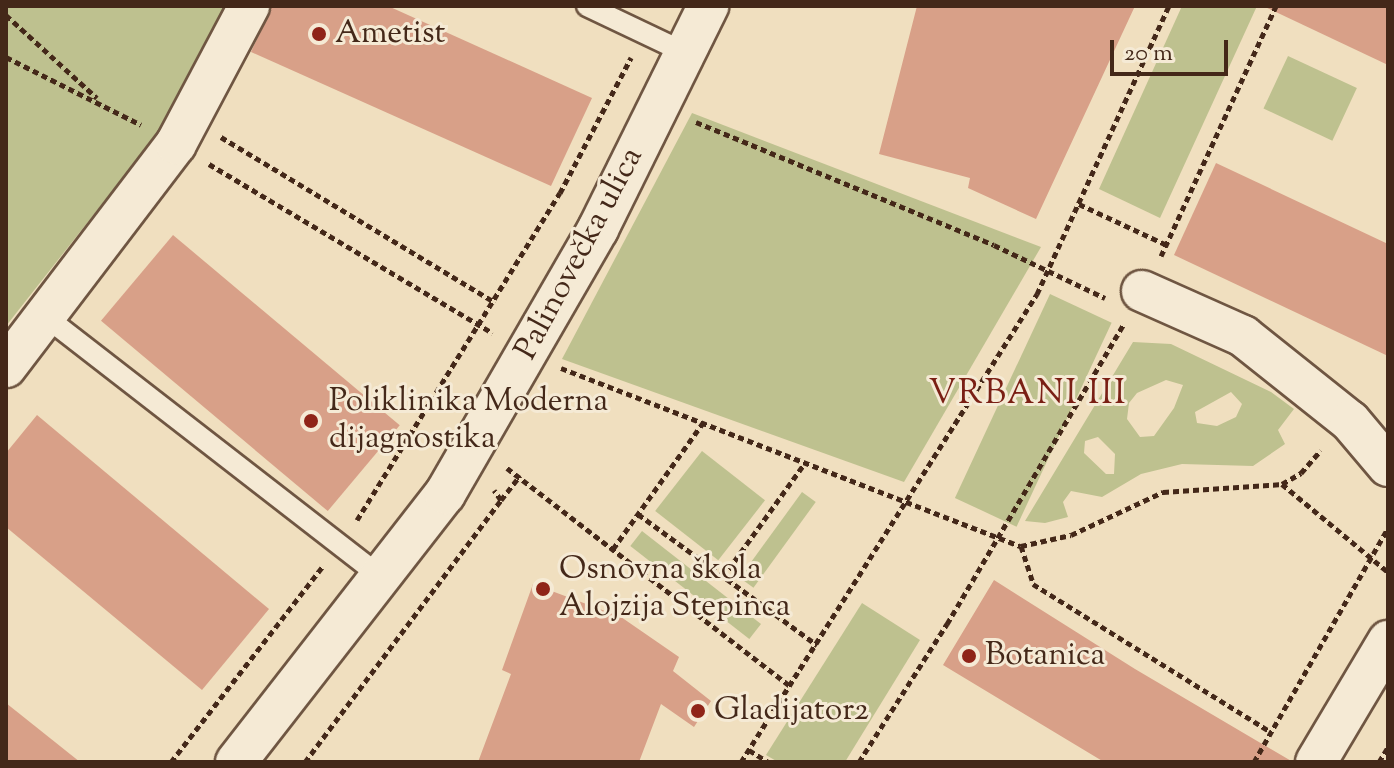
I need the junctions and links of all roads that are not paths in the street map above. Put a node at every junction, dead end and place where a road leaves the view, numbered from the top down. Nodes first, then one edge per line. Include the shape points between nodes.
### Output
1 (249, 6) edge
2 (587, 6) edge
3 (708, 6) edge
4 (684, 52) junction
5 (1137, 301) road end
6 (46, 317) junction
7 (6, 367) edge
8 (1388, 466) edge
9 (382, 578) junction
10 (1388, 641) edge
11 (236, 762) edge
12 (1316, 762) edge

1 - 6 street via 182,132
2 - 4 lane
3 - 4 street, Palinovečka ulica
4 - 9 street, Palinovečka ulica via 598,229 527,354 445,494
5 - 8 street via 1243,336 1350,421
6 - 7 street
6 - 9 lane
9 - 11 street, Palinovečka ulica
10 - 12 street

